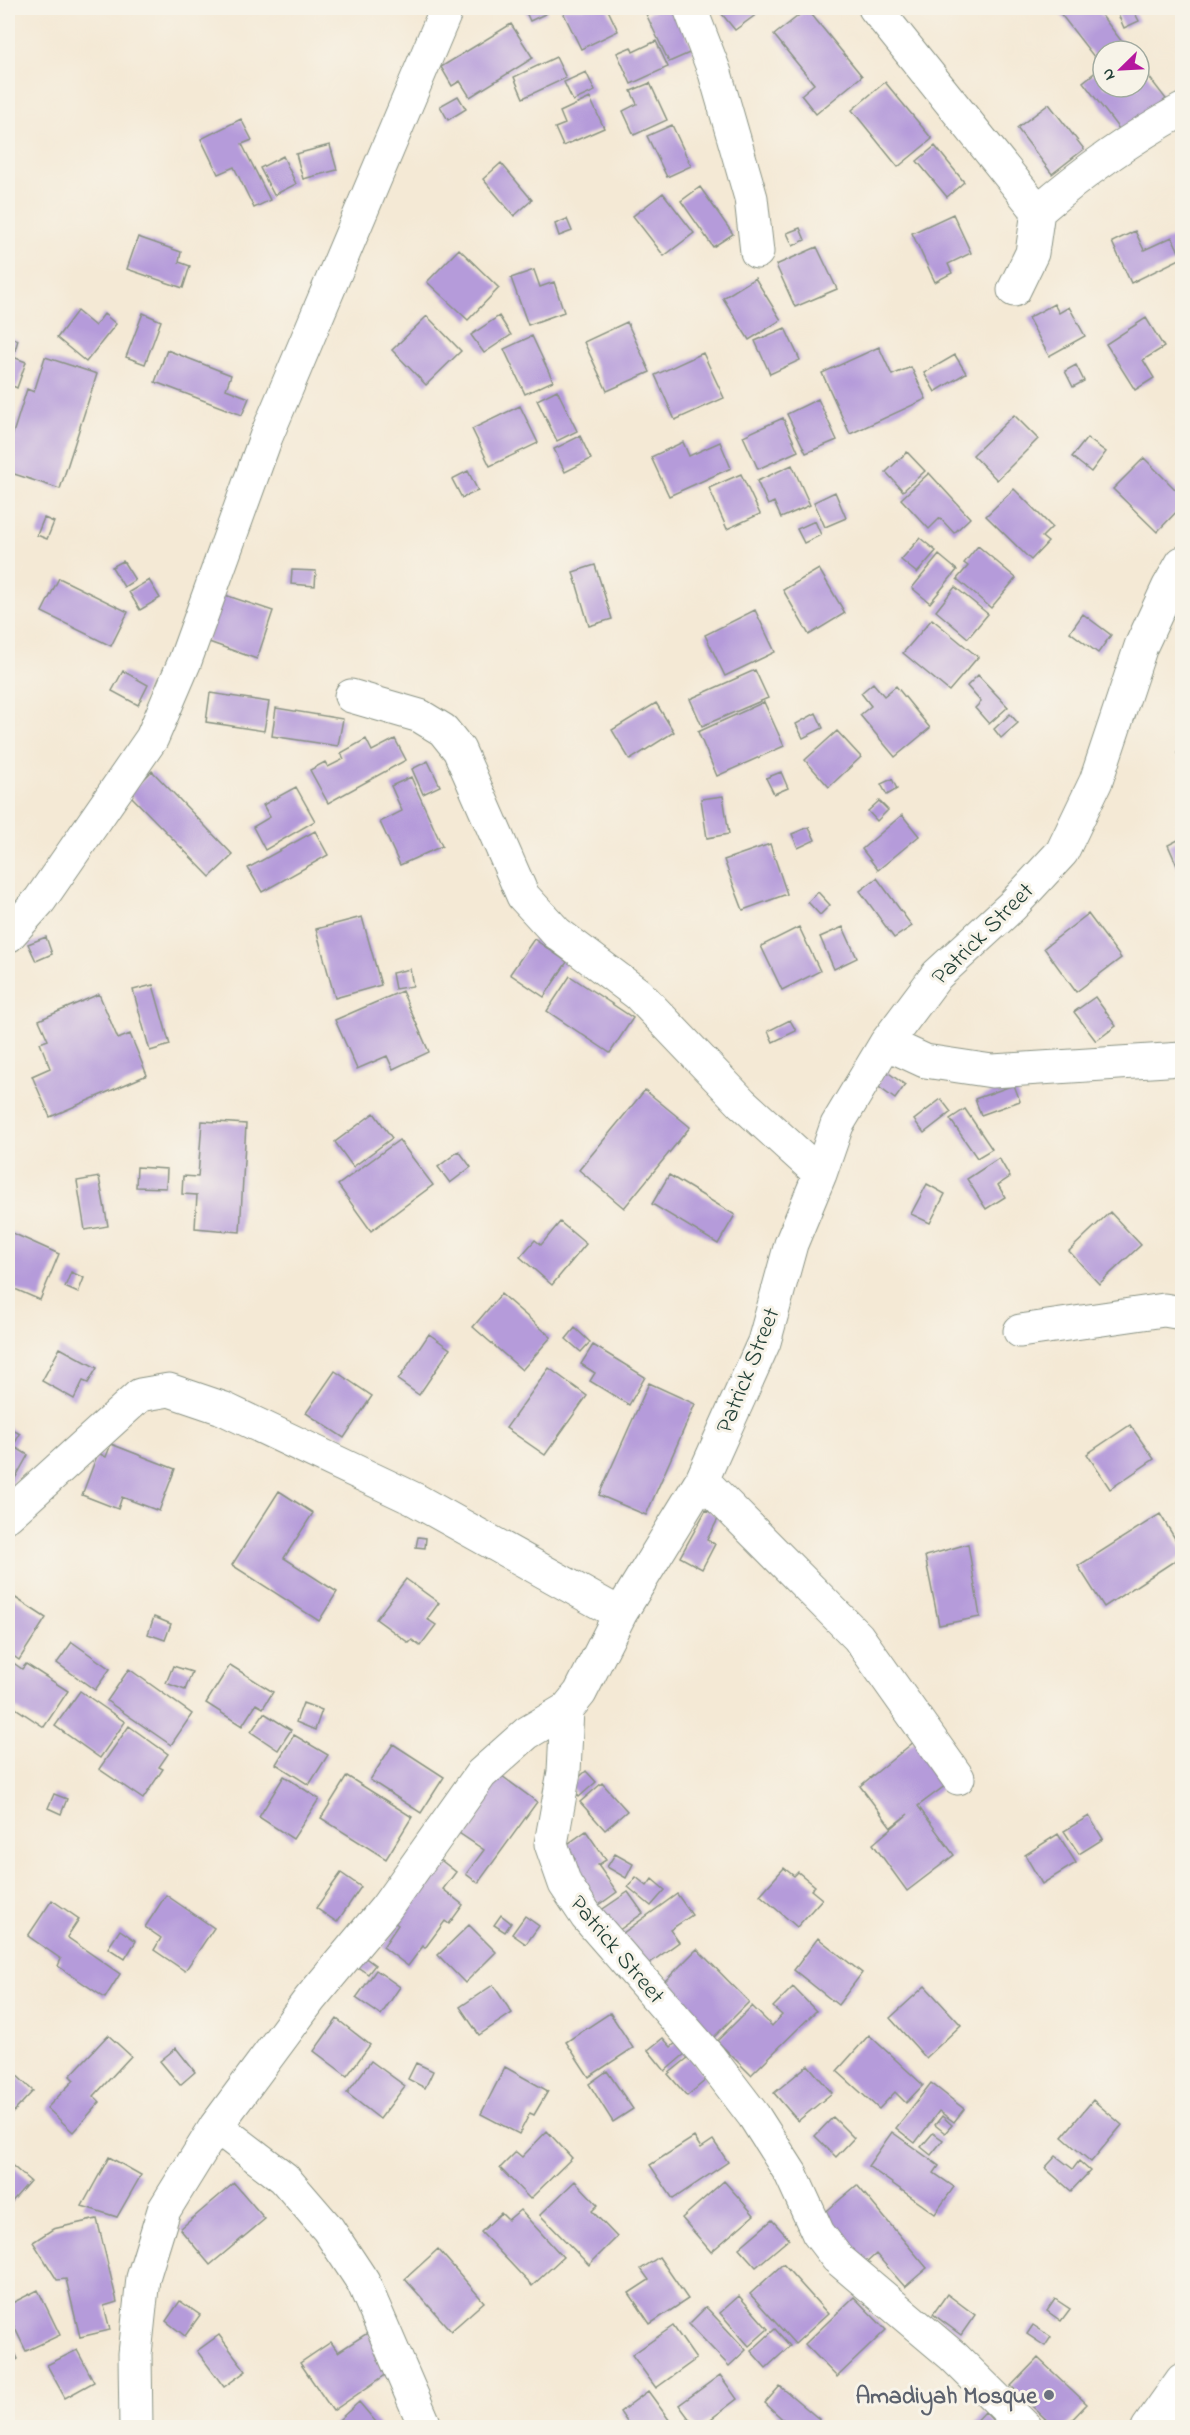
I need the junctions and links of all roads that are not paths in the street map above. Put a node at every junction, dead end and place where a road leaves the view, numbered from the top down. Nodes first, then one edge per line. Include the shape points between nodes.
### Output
1 (447, 8) edge
2 (690, 8) edge
3 (875, 8) edge
4 (1182, 110) edge
5 (1038, 211) junction
6 (757, 252) dead end
7 (1014, 290) dead end
8 (1182, 563) edge
9 (351, 696) dead end
10 (8, 936) edge
11 (886, 1043) junction
12 (1182, 1059) edge
13 (820, 1174) junction
14 (1182, 1313) edge
15 (1020, 1331) dead end
16 (702, 1480) junction
17 (8, 1515) edge
18 (620, 1614) junction
19 (567, 1709) junction
20 (958, 1778) dead end
21 (216, 2126) junction
22 (1182, 2380) edge
23 (136, 2427) edge
24 (426, 2427) edge
25 (1026, 2427) edge
26 (1148, 2427) edge

1 - 10 street via 266,436 185,660 152,738 40,900
2 - 6 street via 715,73 751,198
3 - 5 street
4 - 5 street via 1076,179
5 - 7 street via 1032,253
8 - 11 street, Patrick Street via 1142,646 1096,781 1062,852 1012,906 937,975
9 - 13 street via 420,716 443,730 459,750 523,896 557,933 638,994 742,1103
11 - 12 street via 925,1062 992,1071
11 - 13 street, Patrick Street via 837,1125
13 - 16 street, Patrick Street via 791,1244 764,1342
14 - 15 street via 1164,1311
16 - 18 street, Patrick Street
16 - 20 street via 858,1637
17 - 18 street via 140,1395 170,1390 222,1408 414,1499
18 - 19 street, Patrick Street via 580,1694
19 - 21 street via 527,1733 482,1774 386,1908 310,1999
19 - 25 street, Patrick Street via 564,1772 552,1844 564,1884 587,1917 716,2066 754,2116 791,2174 818,2233 837,2258 953,2356
21 - 23 street via 164,2211 143,2278 135,2354
21 - 24 street via 284,2178 328,2229 363,2282
22 - 26 street

